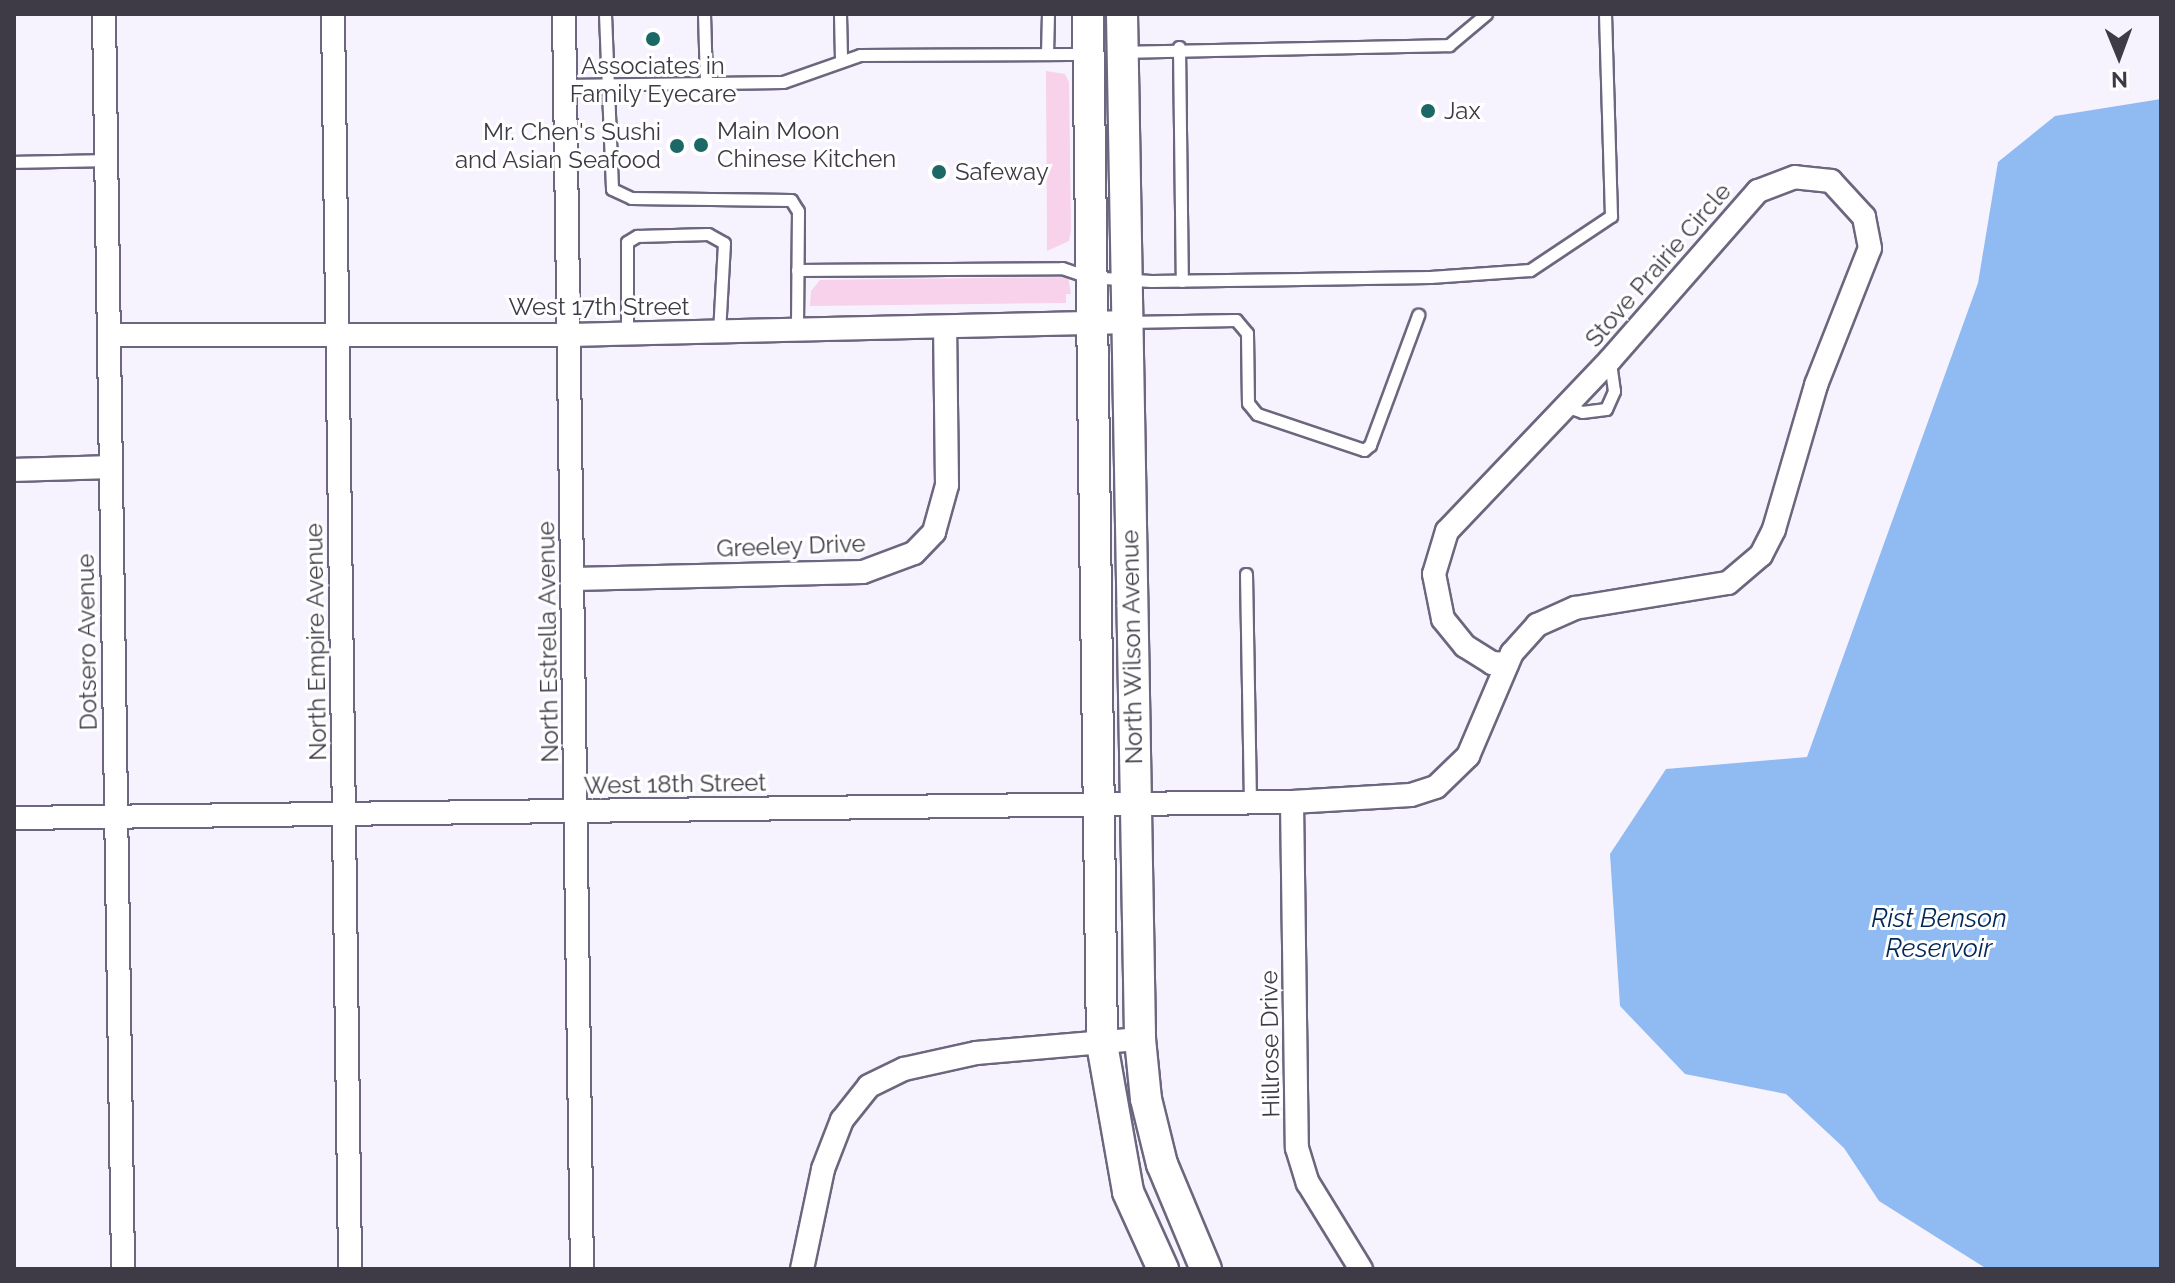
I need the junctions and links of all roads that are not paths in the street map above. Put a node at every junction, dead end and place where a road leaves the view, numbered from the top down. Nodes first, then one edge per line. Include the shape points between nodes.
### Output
1 (104, 14) edge
2 (333, 14) edge
3 (564, 14) edge
4 (605, 14) edge
5 (704, 14) edge
6 (840, 14) edge
7 (1048, 14) edge
8 (1088, 14) edge
9 (1122, 14) edge
10 (1486, 14) edge
11 (1605, 14) edge
12 (1179, 47) junction
13 (1123, 52) junction
14 (1047, 54) junction
15 (1088, 54) junction
16 (841, 58) junction
17 (706, 83) junction
18 (565, 85) junction
19 (607, 85) junction
20 (106, 160) junction
21 (14, 162) edge
22 (1126, 189) junction
23 (797, 270) junction
24 (1088, 277) junction
25 (1127, 279) junction
26 (1182, 281) junction
27 (1418, 315) dead end
28 (1127, 322) junction
29 (1090, 323) junction
30 (945, 327) junction
31 (797, 330) junction
32 (337, 331) junction
33 (719, 332) junction
34 (627, 334) junction
35 (109, 335) junction
36 (570, 335) junction
37 (1610, 360) junction
38 (1565, 406) junction
39 (110, 467) junction
40 (14, 470) edge
41 (1246, 574) dead end
42 (574, 579) junction
43 (1507, 664) junction
44 (1292, 802) junction
45 (1250, 803) junction
46 (1136, 804) junction
47 (1097, 805) junction
48 (576, 811) junction
49 (345, 814) junction
50 (117, 816) junction
51 (14, 818) edge
52 (1140, 1039) junction
53 (1102, 1044) junction
54 (123, 1269) edge
55 (350, 1269) edge
56 (582, 1269) edge
57 (802, 1269) edge
58 (1163, 1269) edge
59 (1206, 1269) edge
60 (1361, 1269) edge

1 - 20 street, Dotsero Avenue
2 - 32 street, North Empire Avenue
3 - 18 street, North Estrella Avenue
4 - 19 lane
5 - 17 lane
6 - 16 lane
7 - 14 lane
8 - 15 main road, North Wilson Avenue
9 - 13 main road, North Wilson Avenue
10 - 12 lane via 1449,45
11 - 26 lane via 1611,216 1530,270
12 - 13 lane
12 - 26 lane
13 - 22 main road, North Wilson Avenue
14 - 15 lane
14 - 16 lane
15 - 22 main road via 1102,61 1106,73 1111,154
15 - 24 main road, North Wilson Avenue
16 - 17 lane via 796,81
17 - 19 lane
18 - 19 lane
18 - 36 street, North Estrella Avenue
19 - 23 lane via 611,184 616,194 787,198 798,211
20 - 21 lane
20 - 35 street, Dotsero Avenue
22 - 25 main road, North Wilson Avenue
23 - 24 lane via 1062,268
23 - 31 lane
24 - 25 lane
24 - 29 main road, North Wilson Avenue
25 - 26 lane
25 - 28 main road, North Wilson Avenue
27 - 28 lane via 1364,450 1257,414 1248,403 1247,333 1236,320
28 - 29 street, West 17th Street
28 - 46 main road, North Wilson Avenue
29 - 30 street, West 17th Street
29 - 47 main road, North Wilson Avenue
30 - 31 street, West 17th Street
30 - 42 street, Greeley Drive via 947,485 934,532 914,553 863,572
31 - 33 street, West 17th Street
32 - 35 street, West 17th Street
32 - 36 street, West 17th Street
32 - 49 street, North Empire Avenue
33 - 34 street, West 17th Street
33 - 34 lane via 724,243 715,235 680,234 637,236 627,242
34 - 36 street, West 17th Street
35 - 39 street, Dotsero Avenue
36 - 42 street, North Estrella Avenue
37 - 38 street, Stove Prairie Circle
37 - 38 lane via 1612,402 1597,412
37 - 43 street, Stove Prairie Circle via 1758,191 1795,177 1820,178 1844,192 1864,217 1870,248 1866,265 1816,385 1774,529 1754,565 1710,588 1563,611 1523,639
38 - 43 street, Stove Prairie Circle via 1458,516 1437,558 1434,587 1443,619 1465,646 1492,663
39 - 40 street
39 - 50 street, Dotsero Avenue
41 - 45 lane
42 - 48 street, North Estrella Avenue
43 - 44 street, Stove Prairie Circle via 1468,756 1436,787 1411,795
44 - 45 street
44 - 60 street, Hillrose Drive via 1297,1148 1308,1183
45 - 46 street
46 - 47 street, West 18th Street
46 - 52 main road, North Wilson Avenue
47 - 48 street, West 18th Street
47 - 53 main road, North Wilson Avenue
48 - 49 street, West 18th Street
48 - 56 street, North Estrella Avenue
49 - 50 street, West 18th Street
49 - 55 street, North Empire Avenue
50 - 51 street, West 18th Street
50 - 54 street, Dotsero Avenue
52 - 53 street
52 - 59 main road, North Wilson Avenue via 1146,1099 1162,1164
53 - 57 street via 965,1055 904,1069 869,1086 842,1120 823,1169
53 - 58 main road, North Wilson Avenue via 1128,1192

